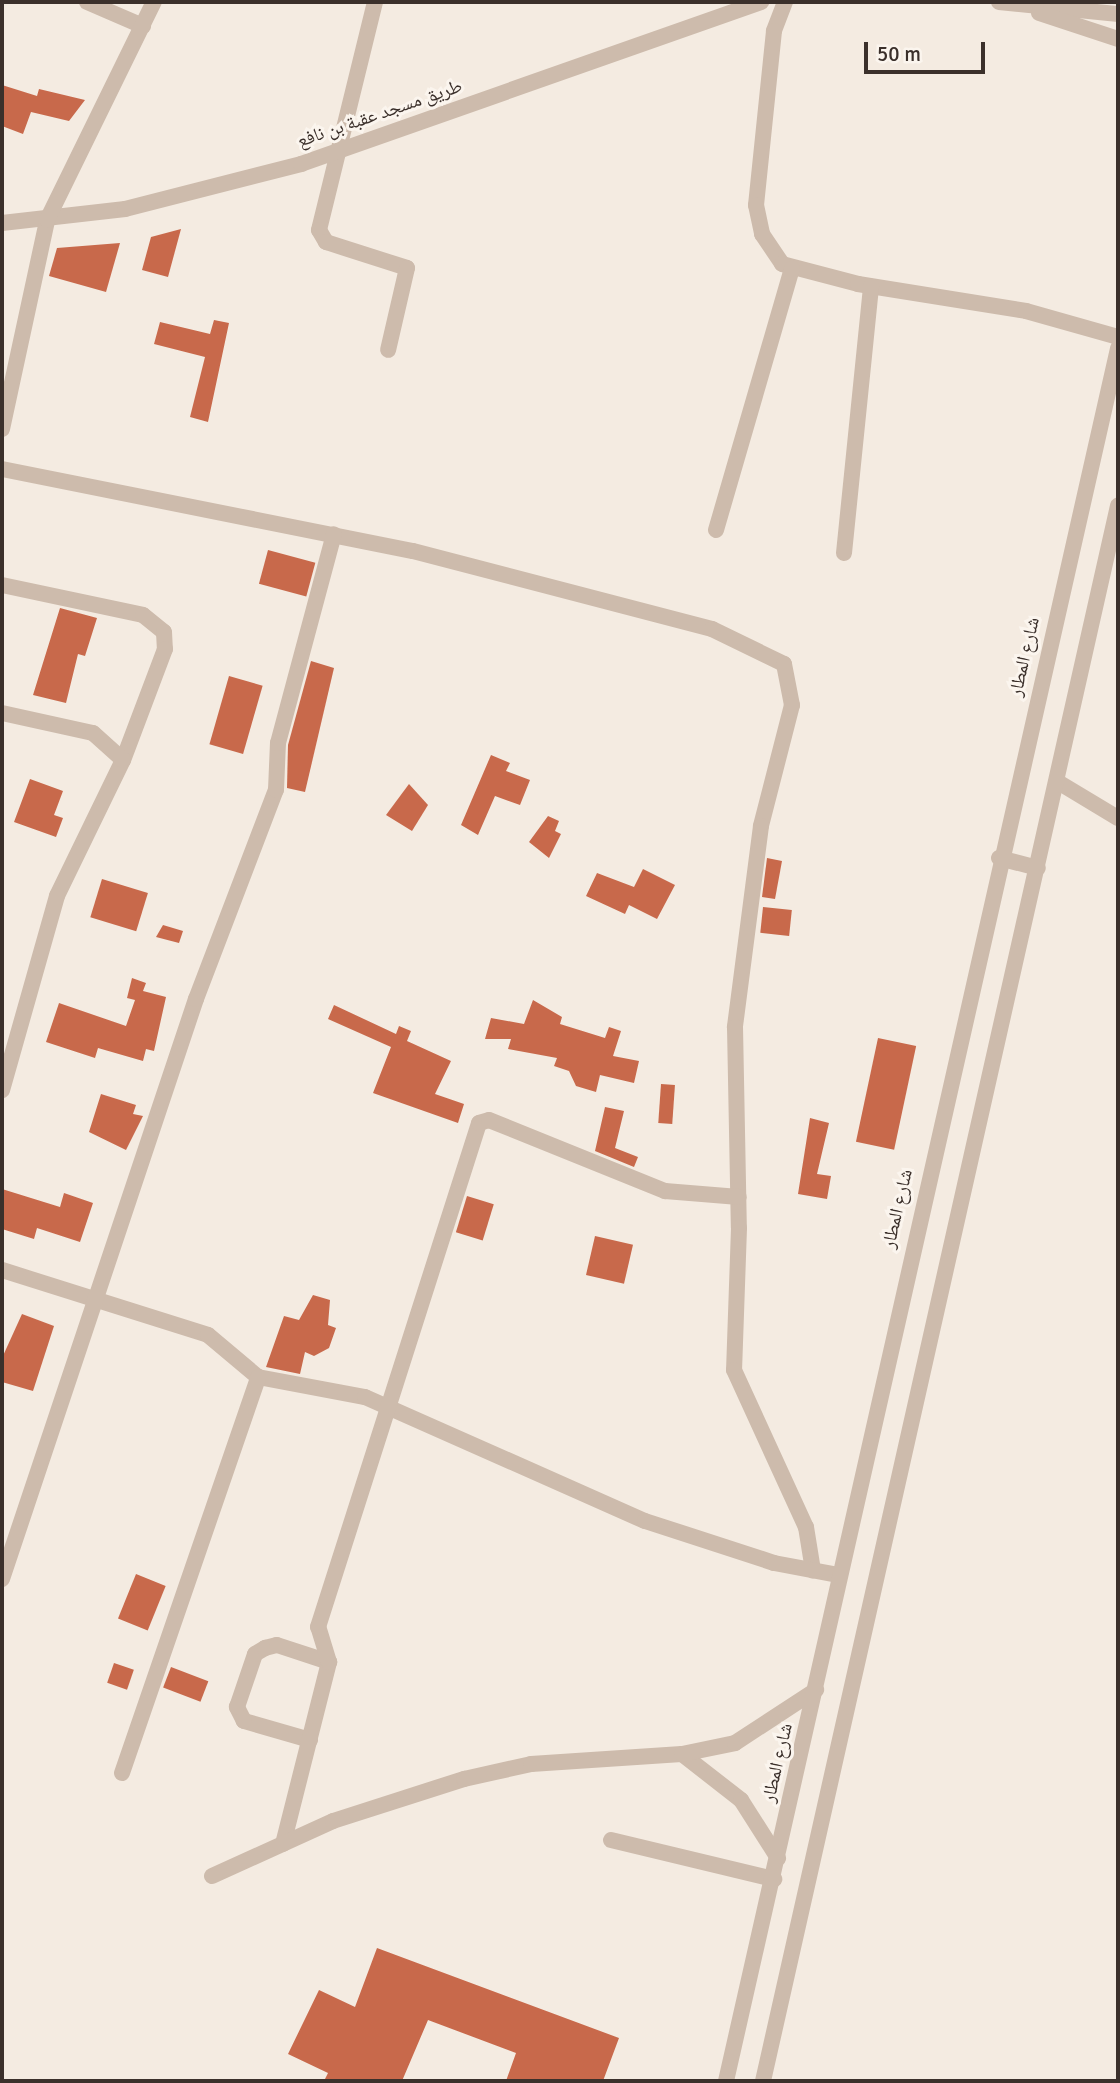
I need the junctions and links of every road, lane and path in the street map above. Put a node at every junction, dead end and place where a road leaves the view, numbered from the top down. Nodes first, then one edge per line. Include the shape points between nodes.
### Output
1 (87, 2) edge
2 (155, 2) edge
3 (375, 2) edge
4 (761, 2) edge
5 (785, 2) edge
6 (1006, 3) edge
7 (1118, 14) edge
8 (143, 26) junction
9 (1118, 39) edge
10 (341, 150) junction
11 (47, 220) junction
12 (2, 223) edge
13 (792, 269) junction
14 (871, 286) junction
15 (1118, 337) edge
16 (1118, 348) edge
17 (388, 350) dead end
18 (2, 429) edge
19 (2, 469) edge
20 (1118, 506) edge
21 (716, 530) dead end
22 (334, 534) junction
23 (844, 553) dead end
24 (2, 585) edge
25 (2, 713) edge
26 (123, 760) junction
27 (1058, 782) junction
28 (1118, 818) edge
29 (999, 858) junction
30 (1038, 868) junction
31 (2, 1090) edge
32 (739, 1197) junction
33 (2, 1270) edge
34 (96, 1300) junction
35 (258, 1377) junction
36 (388, 1406) junction
37 (813, 1570) junction
38 (839, 1575) junction
39 (2, 1580) edge
40 (329, 1662) junction
41 (816, 1690) junction
42 (310, 1740) junction
43 (682, 1754) junction
44 (122, 1773) dead end
45 (611, 1840) dead end
46 (283, 1844) junction
47 (778, 1858) junction
48 (212, 1876) dead end
49 (774, 1879) junction
50 (726, 2081) edge
51 (763, 2081) edge

1 - 8 street
2 - 8 street
3 - 10 street
4 - 10 street, طريق مسجد عقبة بن نافع
5 - 13 street via 774,31 756,205 772,253
6 - 7 street
6 - 9 street
8 - 11 street
10 - 11 street, طريق مسجد عقبة بن نافع via 204,191
10 - 17 street via 320,237 407,268
11 - 12 street, طريق مسجد عقبة بن نافع
11 - 18 street
13 - 14 street
13 - 21 street
14 - 15 street via 1012,308
14 - 23 street
16 - 29 street, شارع المطار
19 - 22 street
20 - 27 street
22 - 32 street via 712,629 760,649 790,672 792,705 761,826 735,1027
22 - 34 street via 278,743 276,790 197,999
24 - 26 street via 158,622 165,649
25 - 26 street via 93,733
26 - 31 street via 57,896
27 - 28 street
27 - 30 street
29 - 30 street
29 - 38 street, شارع المطار
30 - 51 street
32 - 36 street via 665,1191 483,1120 454,1189
32 - 37 street via 736,1380 806,1527
33 - 34 street
34 - 35 street via 208,1335
34 - 39 street
35 - 36 street
35 - 44 street
36 - 37 street via 645,1521
36 - 40 street via 316,1633
37 - 38 street
38 - 41 street, شارع المطار
40 - 42 street
40 - 42 street via 277,1645 265,1648 255,1654 237,1707 244,1721
41 - 43 street via 758,1732
41 - 47 street, شارع المطار
42 - 46 street
43 - 46 street via 531,1765 464,1779
43 - 47 street via 741,1800
45 - 49 street
46 - 48 street
47 - 49 street, شارع المطار
49 - 50 street, شارع المطار

